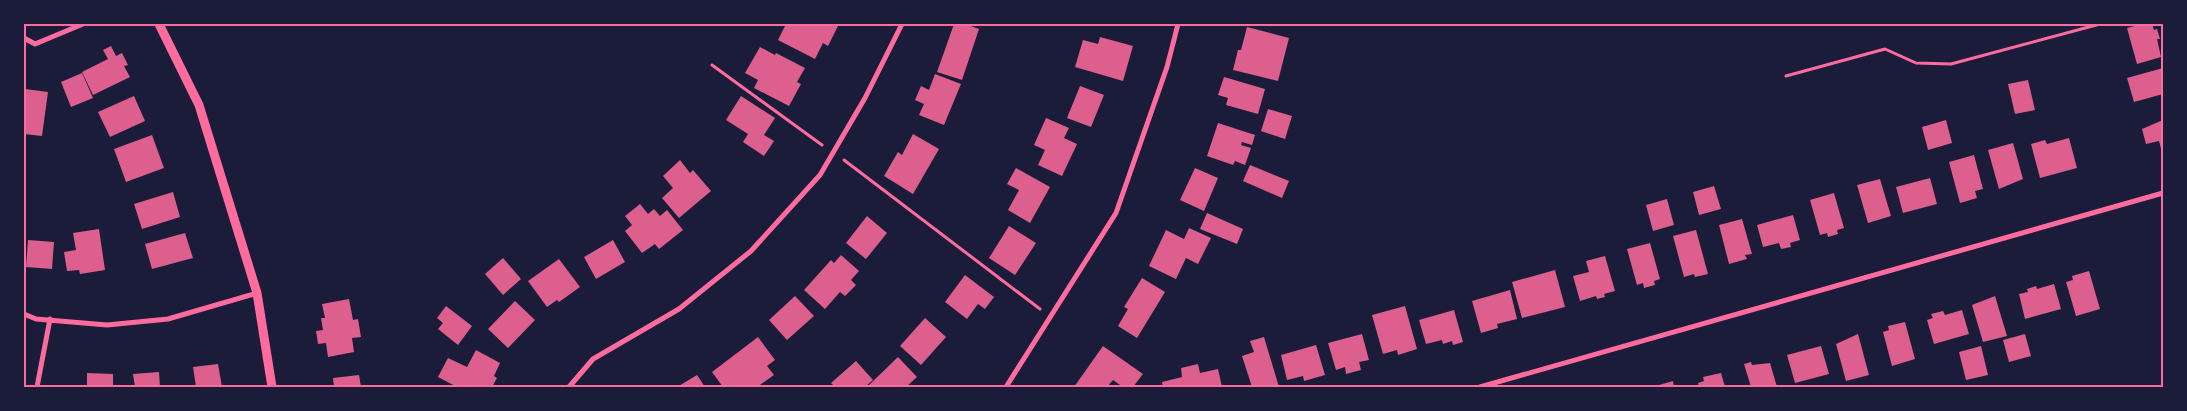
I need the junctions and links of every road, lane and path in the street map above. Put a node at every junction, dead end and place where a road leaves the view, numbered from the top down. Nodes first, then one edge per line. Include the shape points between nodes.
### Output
1 (83, 24) edge
2 (160, 24) edge
3 (902, 24) edge
4 (1178, 24) edge
5 (2100, 24) edge
6 (24, 38) edge
7 (712, 65) dead end
8 (1786, 76) dead end
9 (833, 152) junction
10 (2163, 193) edge
11 (257, 293) junction
12 (24, 314) edge
13 (1051, 316) junction
14 (50, 319) junction
15 (38, 387) edge
16 (272, 387) edge
17 (569, 387) edge
18 (1006, 387) edge
19 (1480, 387) edge

1 - 6 street via 35,44
2 - 11 street via 199,105
3 - 9 street via 865,98
4 - 13 street via 1167,67 1116,213
5 - 8 path via 1951,64 1916,63 1885,49
7 - 9 path
9 - 13 path
9 - 17 street via 820,175 751,251 679,309 594,358
10 - 19 street
11 - 14 street via 168,319 107,325
11 - 16 street
12 - 14 street via 36,319
13 - 18 street
14 - 15 street

